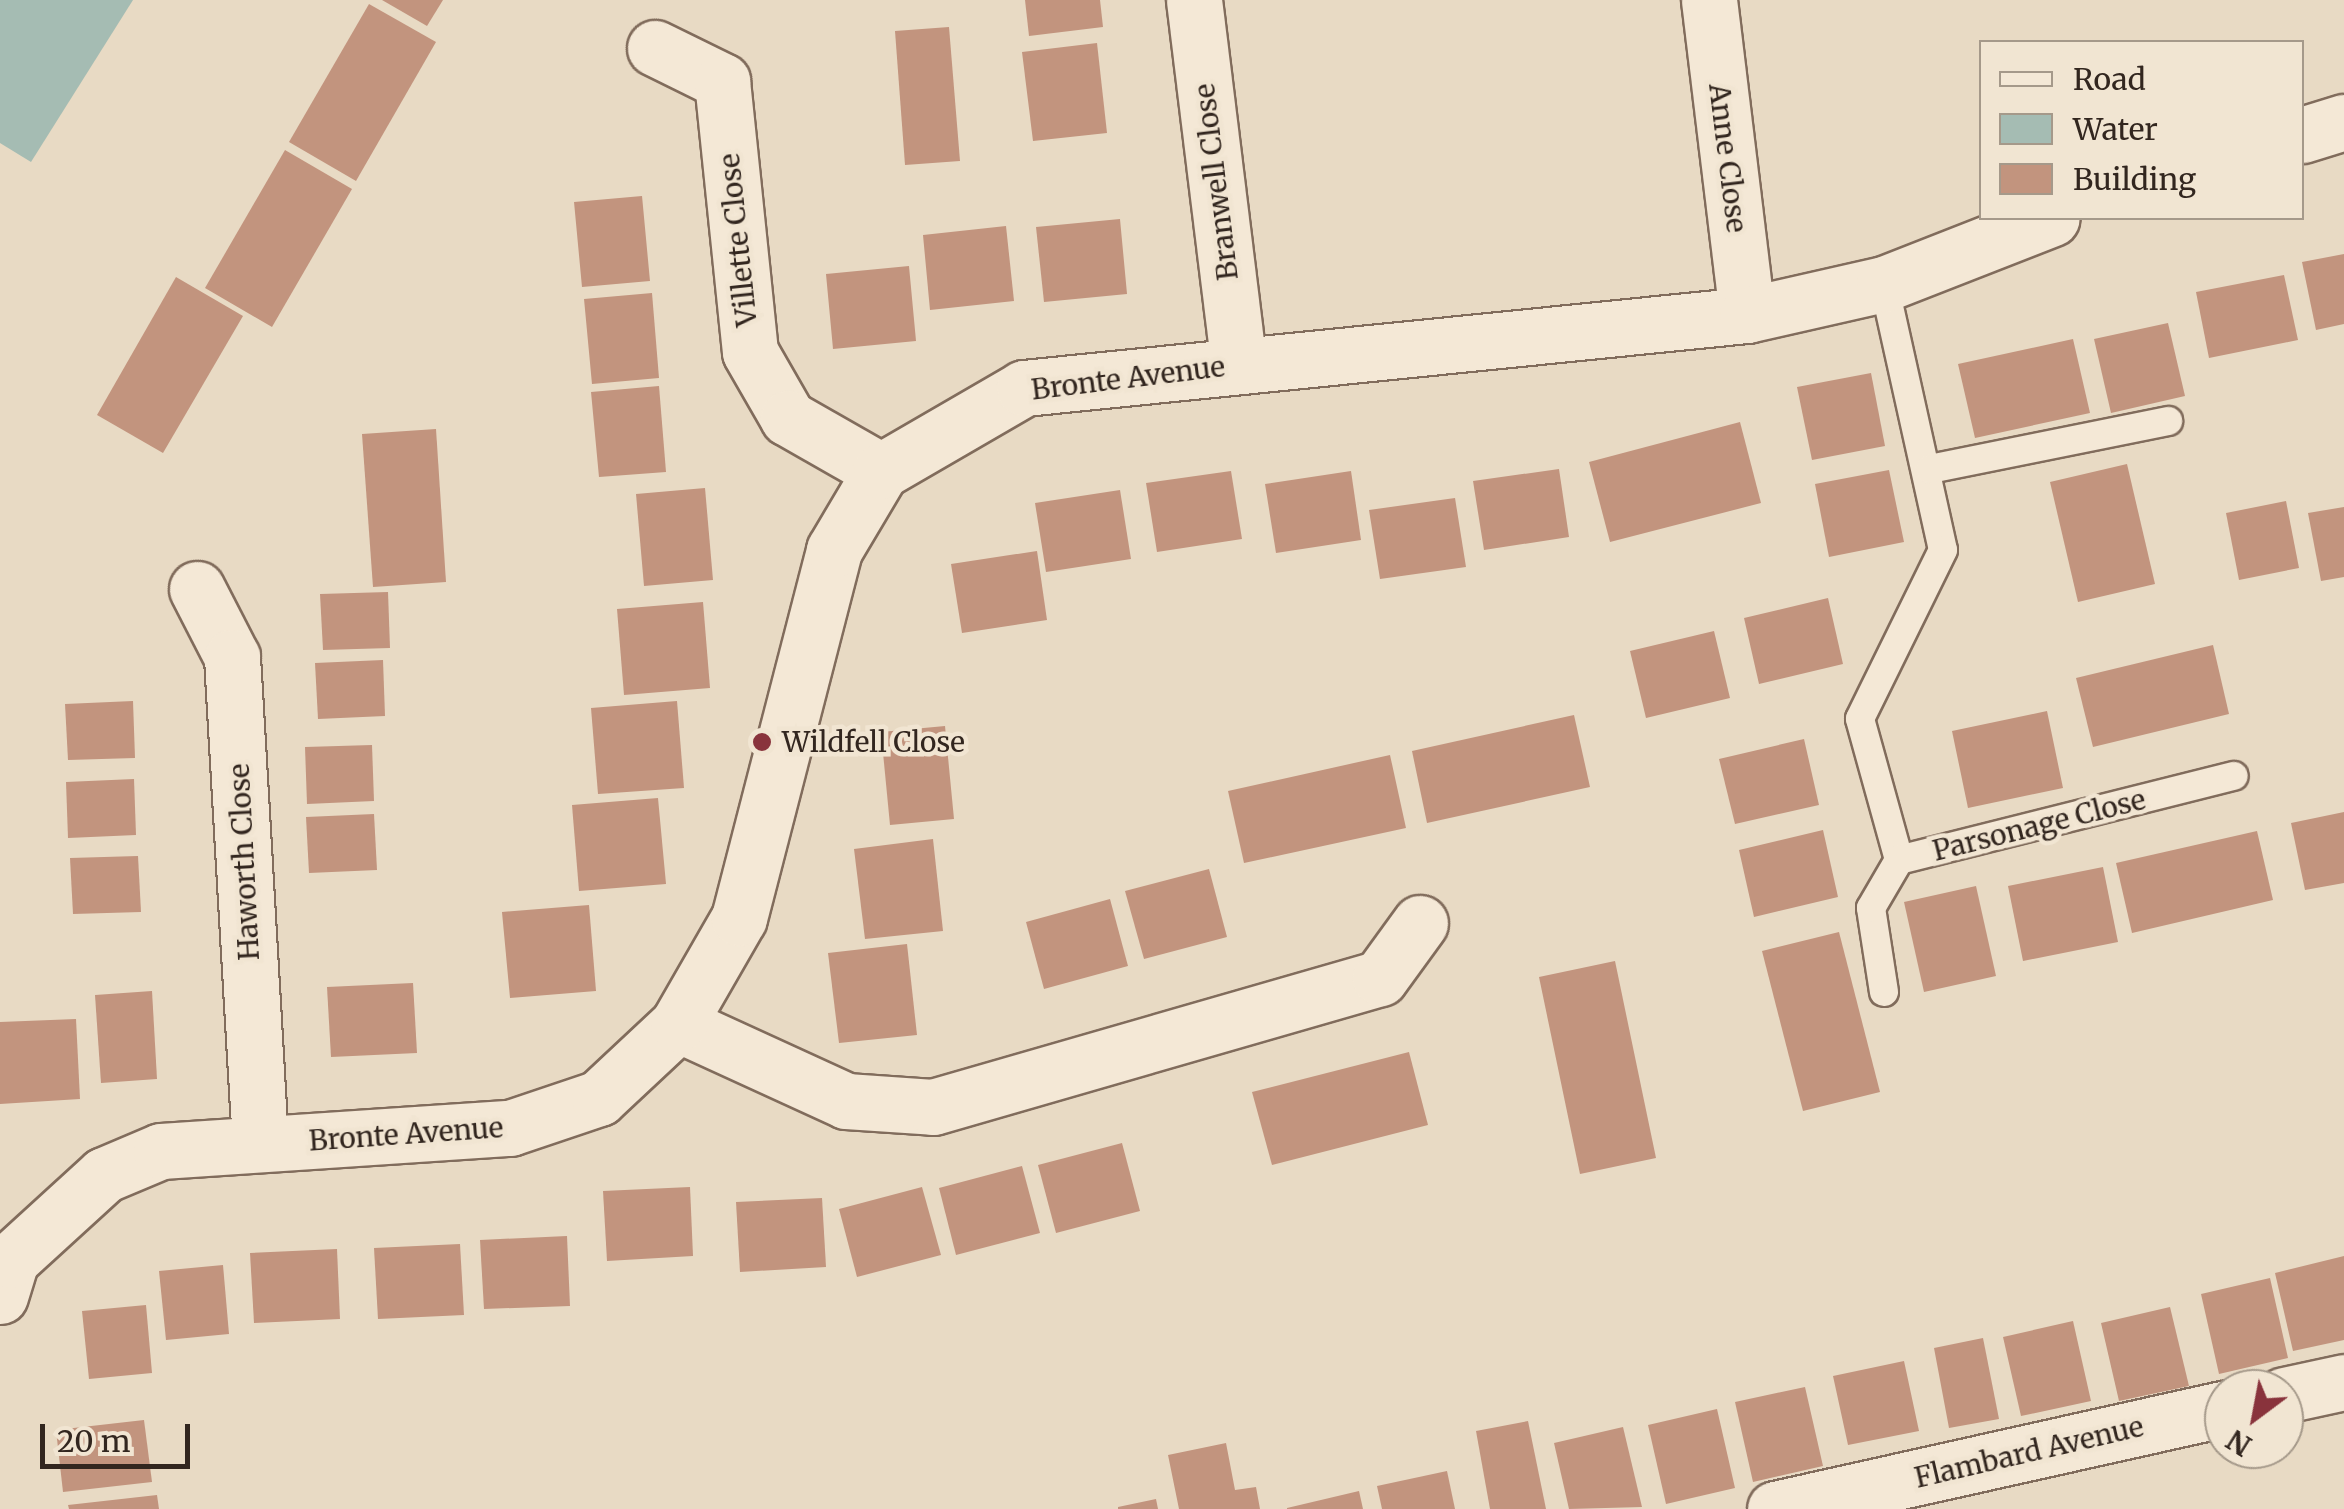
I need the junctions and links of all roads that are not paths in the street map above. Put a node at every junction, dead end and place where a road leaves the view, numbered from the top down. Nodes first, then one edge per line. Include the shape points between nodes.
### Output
1 (1194, 0) edge
2 (1709, 0) edge
3 (655, 48) dead end
4 (2344, 122) edge
5 (2304, 134) edge
6 (2047, 220) edge
7 (1884, 284) junction
8 (1747, 315) junction
9 (1239, 364) junction
10 (2168, 421) dead end
11 (1930, 469) junction
12 (881, 470) junction
13 (197, 589) dead end
14 (2234, 776) dead end
15 (1899, 860) junction
16 (1420, 923) dead end
17 (1884, 992) dead end
18 (678, 1024) junction
19 (260, 1142) junction
20 (5, 1278) edge
21 (2344, 1382) edge
22 (2304, 1391) edge
23 (2204, 1413) edge
24 (1775, 1509) edge

1 - 9 street, Branwell Close
2 - 8 street, Anne Close
3 - 12 street, Villette Close via 722,82 750,352 788,418
4 - 5 street
6 - 7 street, Bronte Avenue
7 - 8 street, Bronte Avenue
7 - 11 lane, Parsonage Close
8 - 9 street, Bronte Avenue
9 - 12 street, Bronte Avenue via 1024,388
10 - 11 lane
11 - 15 lane, Parsonage Close via 1943,550 1860,720
12 - 18 street, Bronte Avenue via 834,550 740,918
13 - 19 street, Haworth Close via 232,658
14 - 15 lane, Parsonage Close
15 - 17 lane via 1871,908
16 - 18 street via 1380,978 934,1106 846,1100
18 - 19 street, Bronte Avenue via 599,1098 510,1128
19 - 20 street, Bronte Avenue via 161,1151 104,1176
21 - 22 street
23 - 24 street, Flambard Avenue

